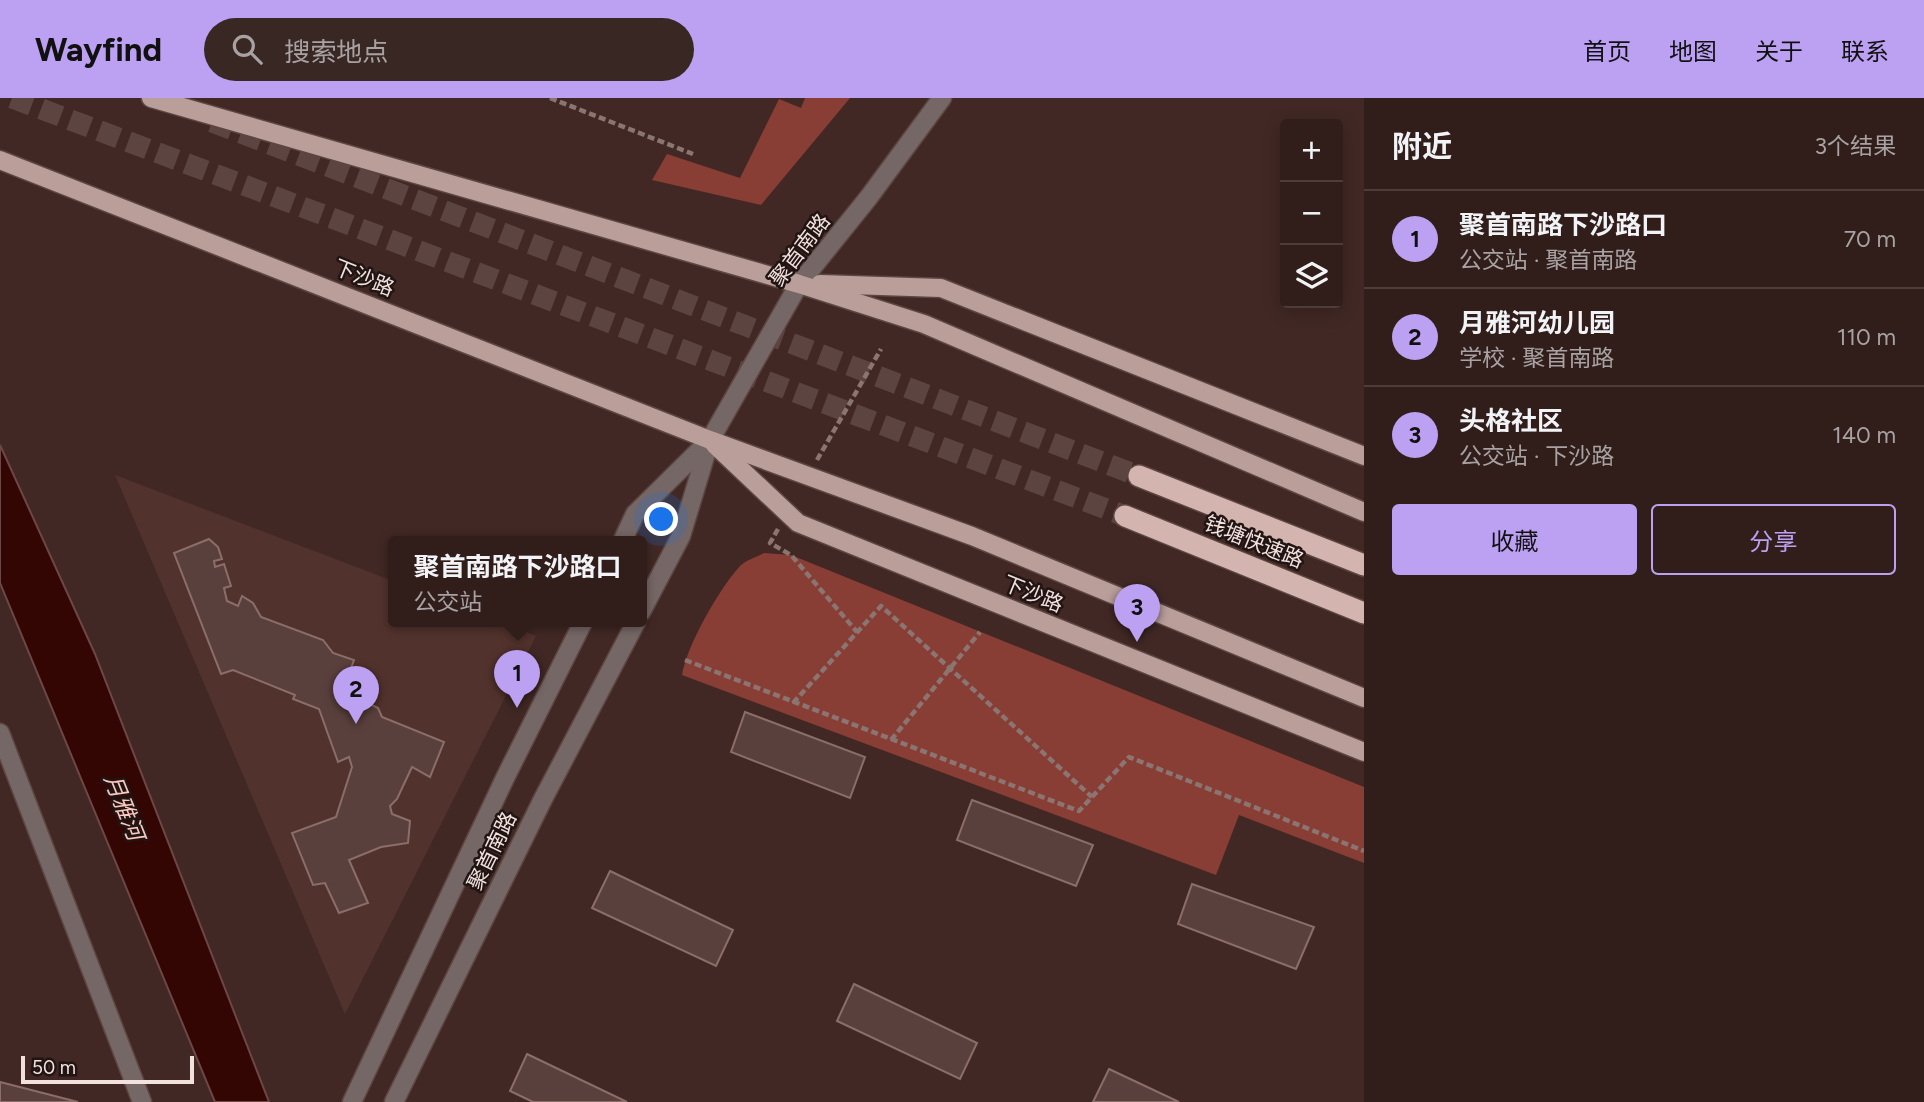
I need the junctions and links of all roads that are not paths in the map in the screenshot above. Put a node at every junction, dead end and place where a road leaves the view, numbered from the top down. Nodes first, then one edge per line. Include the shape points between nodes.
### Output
1 (151, 98) edge
2 (942, 98) edge
3 (0, 160) edge
4 (799, 284) junction
5 (710, 440) junction
6 (1364, 456) edge
7 (1139, 476) tunnel mouth
8 (1364, 512) edge
9 (1125, 516) tunnel mouth
10 (625, 536) edge
11 (1364, 565) edge
12 (647, 601) edge
13 (1364, 613) edge
14 (580, 627) edge
15 (633, 627) edge
16 (1364, 698) edge
17 (0, 733) edge
18 (1364, 752) edge
19 (142, 1102) edge
20 (352, 1102) edge
21 (394, 1102) edge

1 - 4 main road
2 - 4 street, 聚首南路
3 - 5 main road, 下沙路
4 - 5 street, 聚首南路
4 - 6 main road via 941,288
4 - 8 main road via 924,324
5 - 10 street, 聚首南路 via 635,514
5 - 12 street, 聚首南路 via 681,536
5 - 16 main road, 下沙路 via 972,536
5 - 18 main road, 下沙路 via 798,523
7 - 11 highway, 钱塘快速路
9 - 13 highway, 钱塘快速路
14 - 20 street, 聚首南路
15 - 21 street, 聚首南路
17 - 19 street

